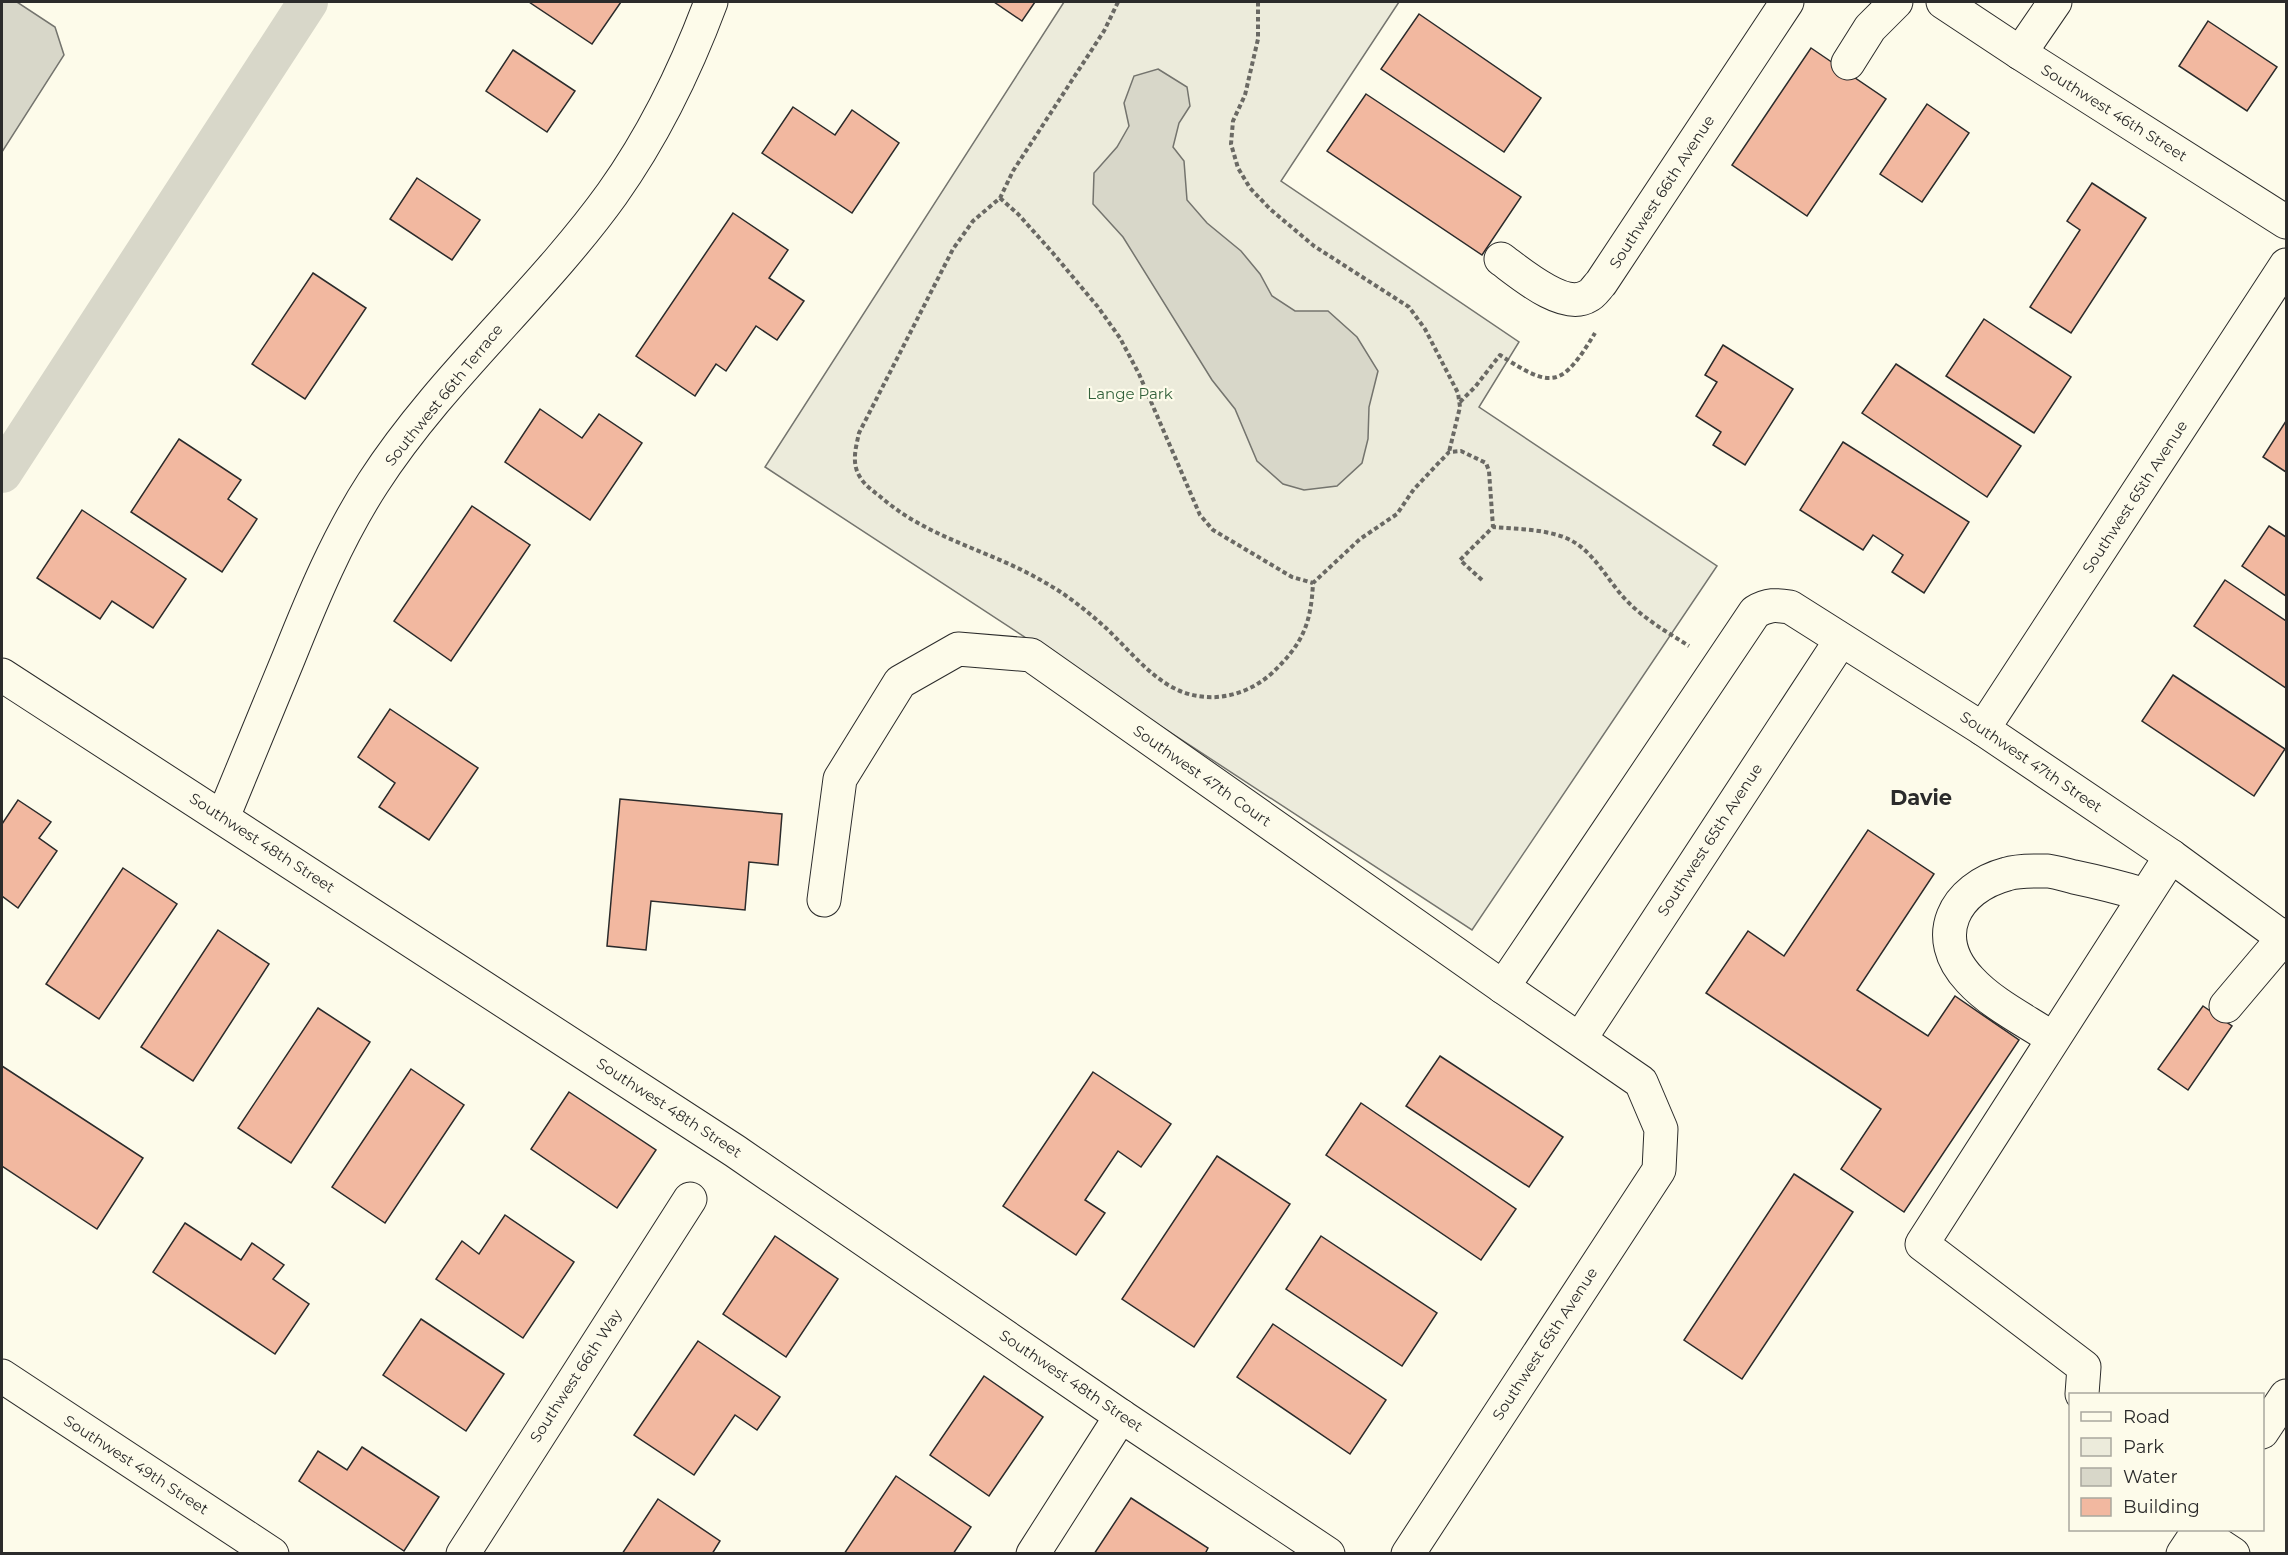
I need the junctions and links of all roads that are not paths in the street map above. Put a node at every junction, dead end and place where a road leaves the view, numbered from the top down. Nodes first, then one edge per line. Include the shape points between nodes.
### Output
1 (711, 2) edge
2 (1787, 2) edge
3 (1896, 2) edge
4 (1943, 2) edge
5 (2055, 2) edge
6 (2020, 53) junction
7 (1848, 63) dead end
8 (2286, 222) edge
9 (1501, 259) dead end
10 (2286, 265) edge
11 (1841, 640) junction
12 (2, 675) edge
13 (1983, 729) junction
14 (223, 817) junction
15 (2171, 856) junction
16 (2145, 895) junction
17 (824, 900) dead end
18 (2286, 938) edge
19 (1503, 987) junction
20 (2226, 1006) dead end
21 (2052, 1038) junction
22 (1580, 1039) junction
23 (1661, 1129) joint
24 (690, 1199) dead end
25 (2, 1376) edge
26 (2082, 1393) edge
27 (2286, 1396) edge
28 (1121, 1416) junction
29 (2264, 1429) edge
30 (2193, 1538) edge
31 (272, 1554) edge
32 (463, 1554) edge
33 (1033, 1554) edge
34 (1328, 1554) edge
35 (1408, 1554) edge
36 (2233, 1554) edge

1 - 14 street, Southwest 66th Terrace via 652,132 612,194 446,389 373,483 313,597
2 - 9 street, Southwest 66th Avenue via 1588,297 1573,301 1555,294
3 - 7 street via 1870,28
4 - 6 street, Southwest 46th Street
5 - 6 street
6 - 8 street, Southwest 46th Street
10 - 13 street, Southwest 65th Avenue
11 - 13 street, Southwest 47th Street
11 - 19 street, Southwest 47th Street via 1790,607 1766,605 1755,612
11 - 22 street, Southwest 65th Avenue
12 - 14 street, Southwest 48th Street
13 - 15 street, Southwest 47th Street
14 - 28 street, Southwest 48th Street via 735,1151
15 - 16 street
15 - 18 street, Southwest 47th Street
16 - 21 street
16 - 21 street via 2050,871 2008,873 1982,883 1950,920 1948,939 1969,980
17 - 19 street, Southwest 47th Court via 840,779 900,682 957,649 1031,655
18 - 20 street
19 - 22 street, Southwest 47th Court
21 - 26 street via 1922,1244 2085,1367
22 - 23 street, Southwest 47th Court via 1641,1082
23 - 35 street, Southwest 65th Avenue via 1659,1170
24 - 32 street, Southwest 66th Way
25 - 31 street, Southwest 49th Street
27 - 29 street
28 - 33 street
28 - 34 street, Southwest 48th Street
30 - 36 street

